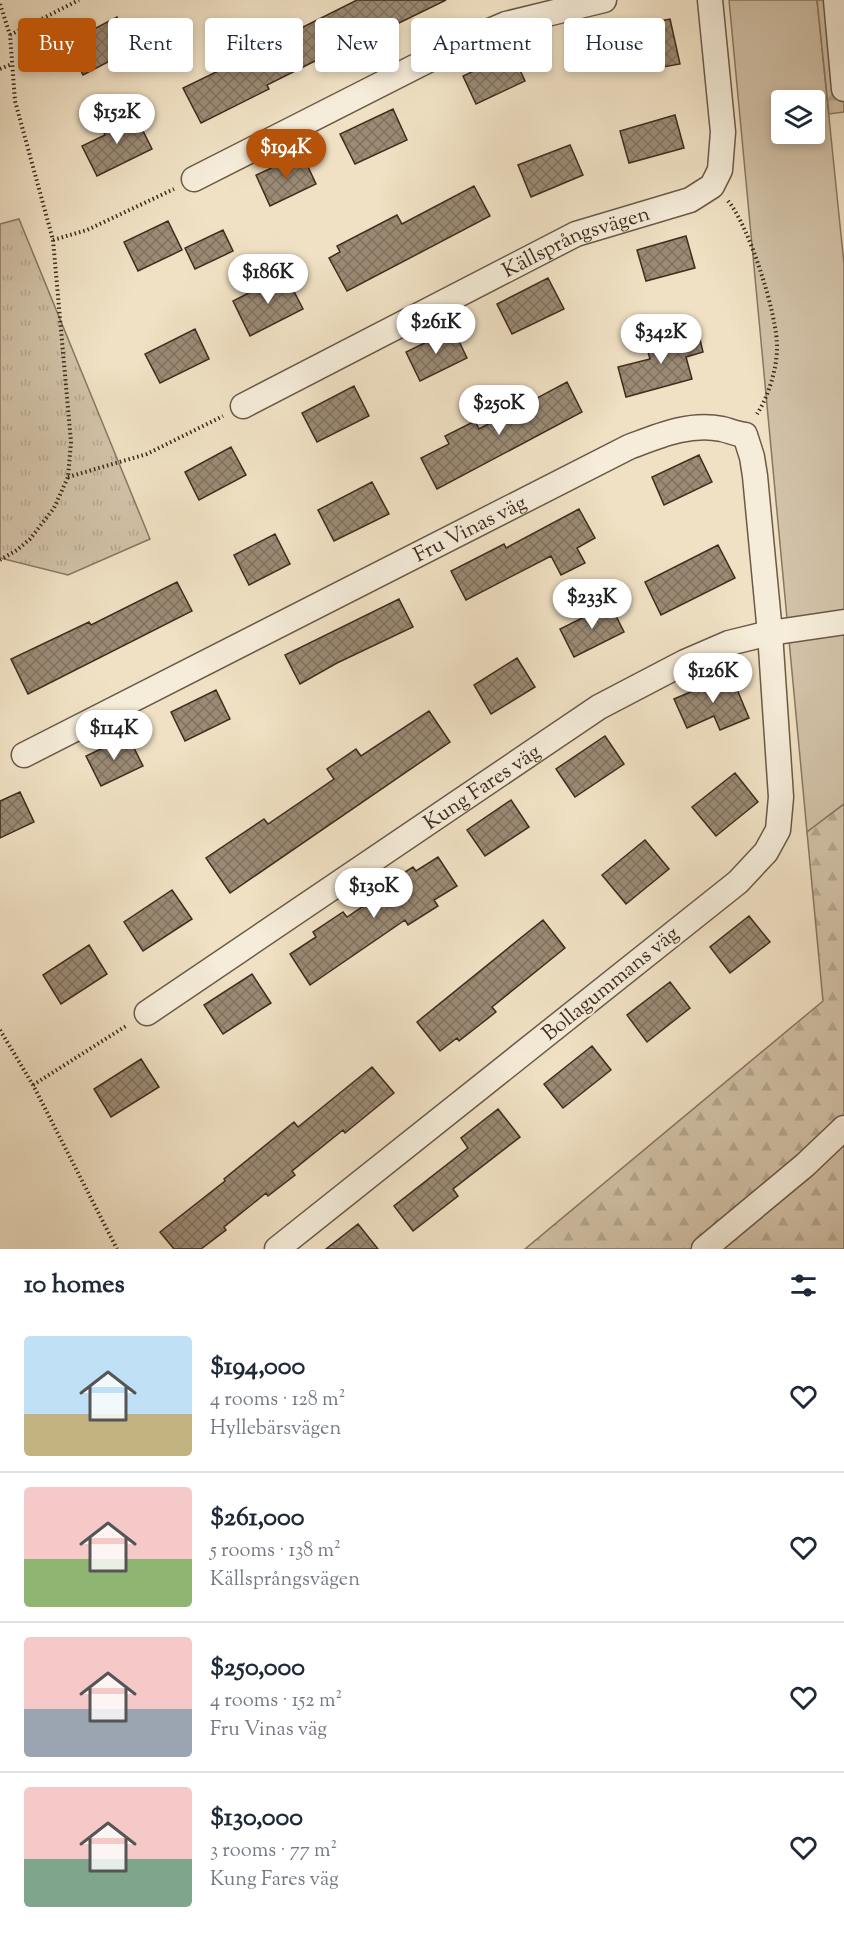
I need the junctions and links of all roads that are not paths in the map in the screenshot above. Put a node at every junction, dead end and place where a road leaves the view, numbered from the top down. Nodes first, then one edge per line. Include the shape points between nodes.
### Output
1 (604, 0) edge
2 (711, 0) edge
3 (836, 0) edge
4 (844, 89) edge
5 (194, 179) road end
6 (243, 406) road end
7 (844, 622) edge
8 (770, 633) junction
9 (24, 755) dead end
10 (147, 1012) road end
11 (844, 1128) edge
12 (276, 1249) edge
13 (704, 1249) edge

1 - 5 street via 506,24
2 - 6 street, Källsprångsvägen via 723,132 720,170 712,186 690,200 576,234
3 - 4 street
7 - 8 street, Kung Fares väg
8 - 9 street, Fru Vinas väg via 755,476 745,435 693,428 629,447
8 - 10 street, Kung Fares väg via 707,652 599,707
8 - 12 street, Bollagummans väg via 781,796 778,830 766,852 738,882
11 - 13 street

